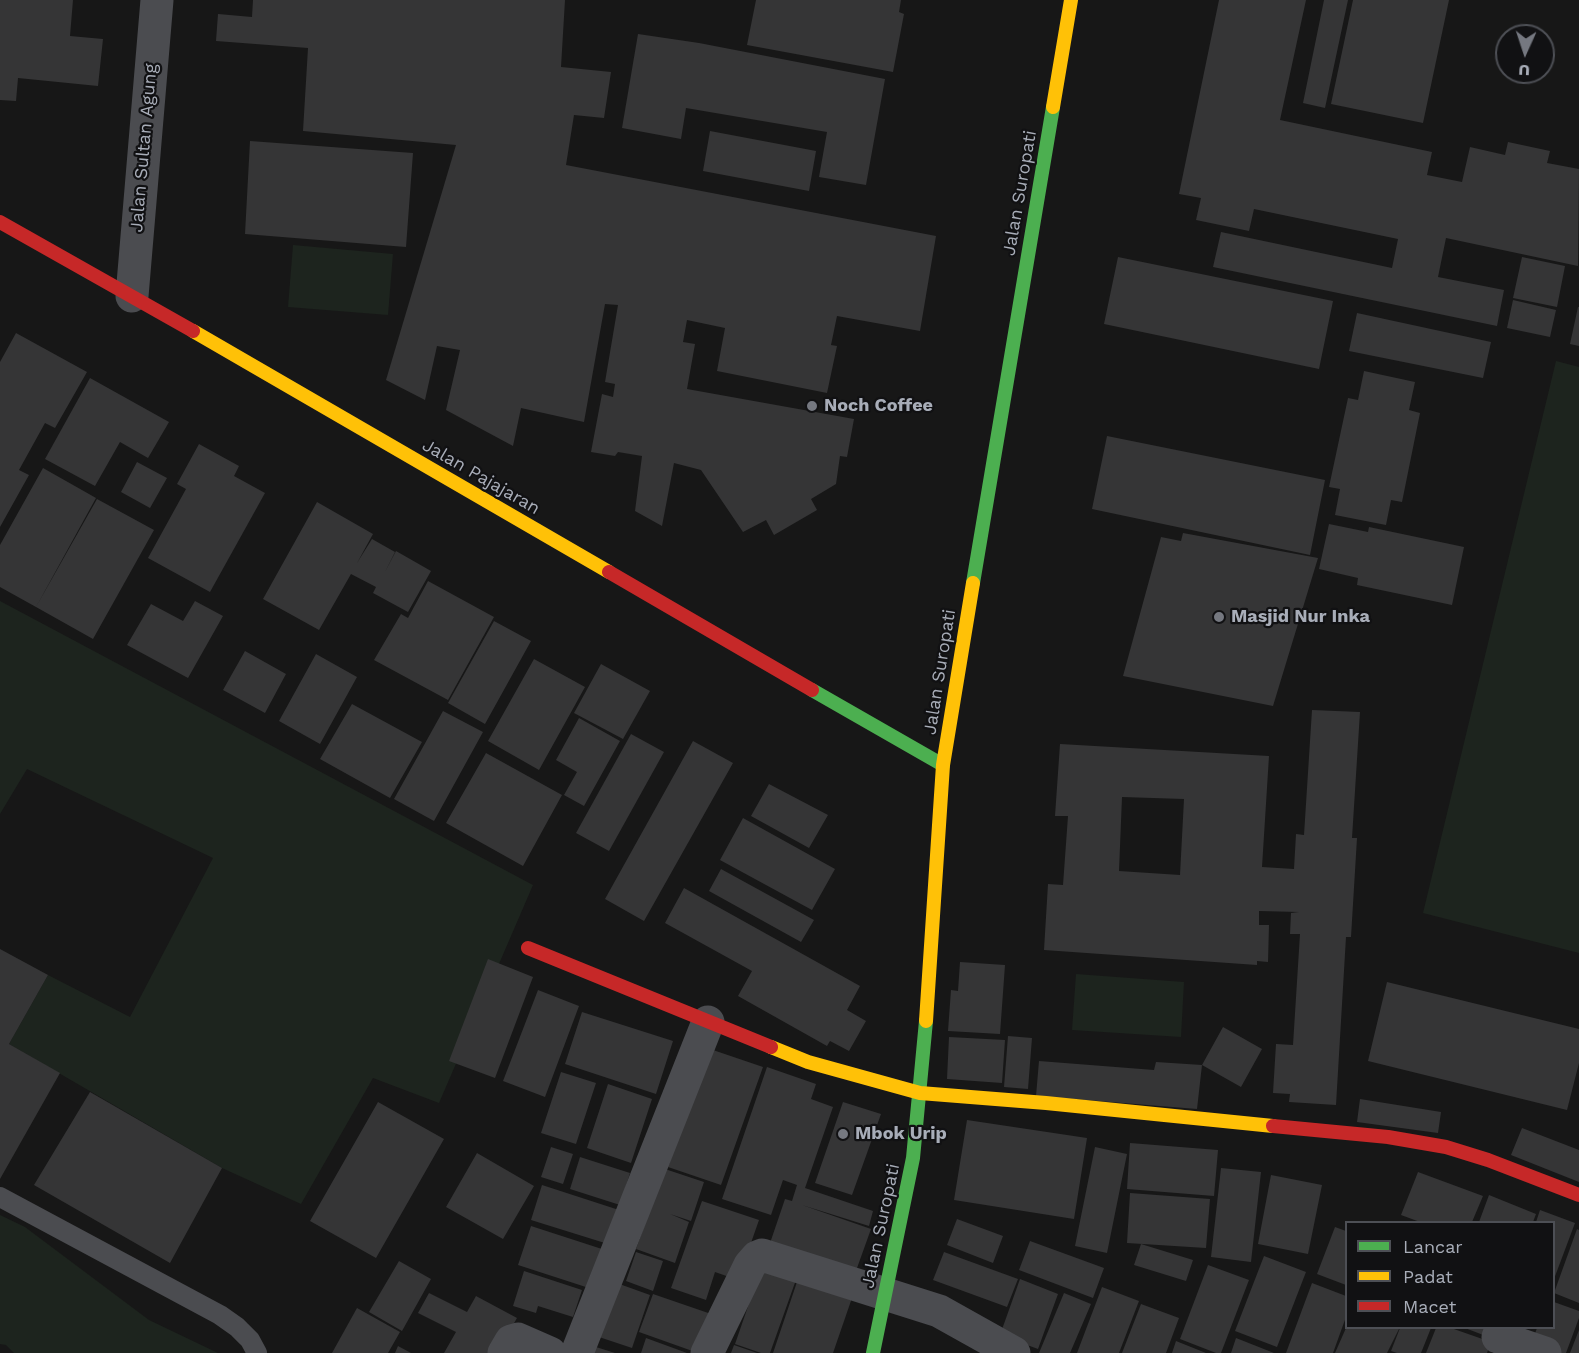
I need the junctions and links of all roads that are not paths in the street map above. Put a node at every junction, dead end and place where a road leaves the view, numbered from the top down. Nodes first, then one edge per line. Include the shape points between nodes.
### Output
1 (157, 0) edge
2 (1071, 0) edge
3 (0, 222) edge
4 (132, 296) junction
5 (943, 765) junction
6 (528, 948) dead end
7 (708, 1022) junction
8 (920, 1093) junction
9 (1579, 1195) edge
10 (0, 1197) edge
11 (885, 1293) junction
12 (1498, 1337) dead end
13 (257, 1353) edge
14 (504, 1353) edge
15 (550, 1353) edge
16 (577, 1353) edge
17 (707, 1353) edge
18 (873, 1353) edge
19 (1014, 1353) edge
20 (1545, 1353) edge

1 - 4 street, Jalan Sultan Agung
2 - 5 street, Jalan Suropati
3 - 4 street, Jalan Pajajaran
4 - 5 street, Jalan Pajajaran
5 - 8 street, Jalan Suropati
6 - 7 street
7 - 8 street via 808,1062
7 - 16 street
8 - 9 street via 1388,1137 1446,1147
8 - 11 street, Jalan Suropati via 913,1158
10 - 13 lane via 220,1315 250,1340
11 - 17 street via 769,1256 757,1257
11 - 18 street, Jalan Suropati
11 - 19 street via 939,1311
12 - 20 street
14 - 15 street via 511,1341 518,1339

